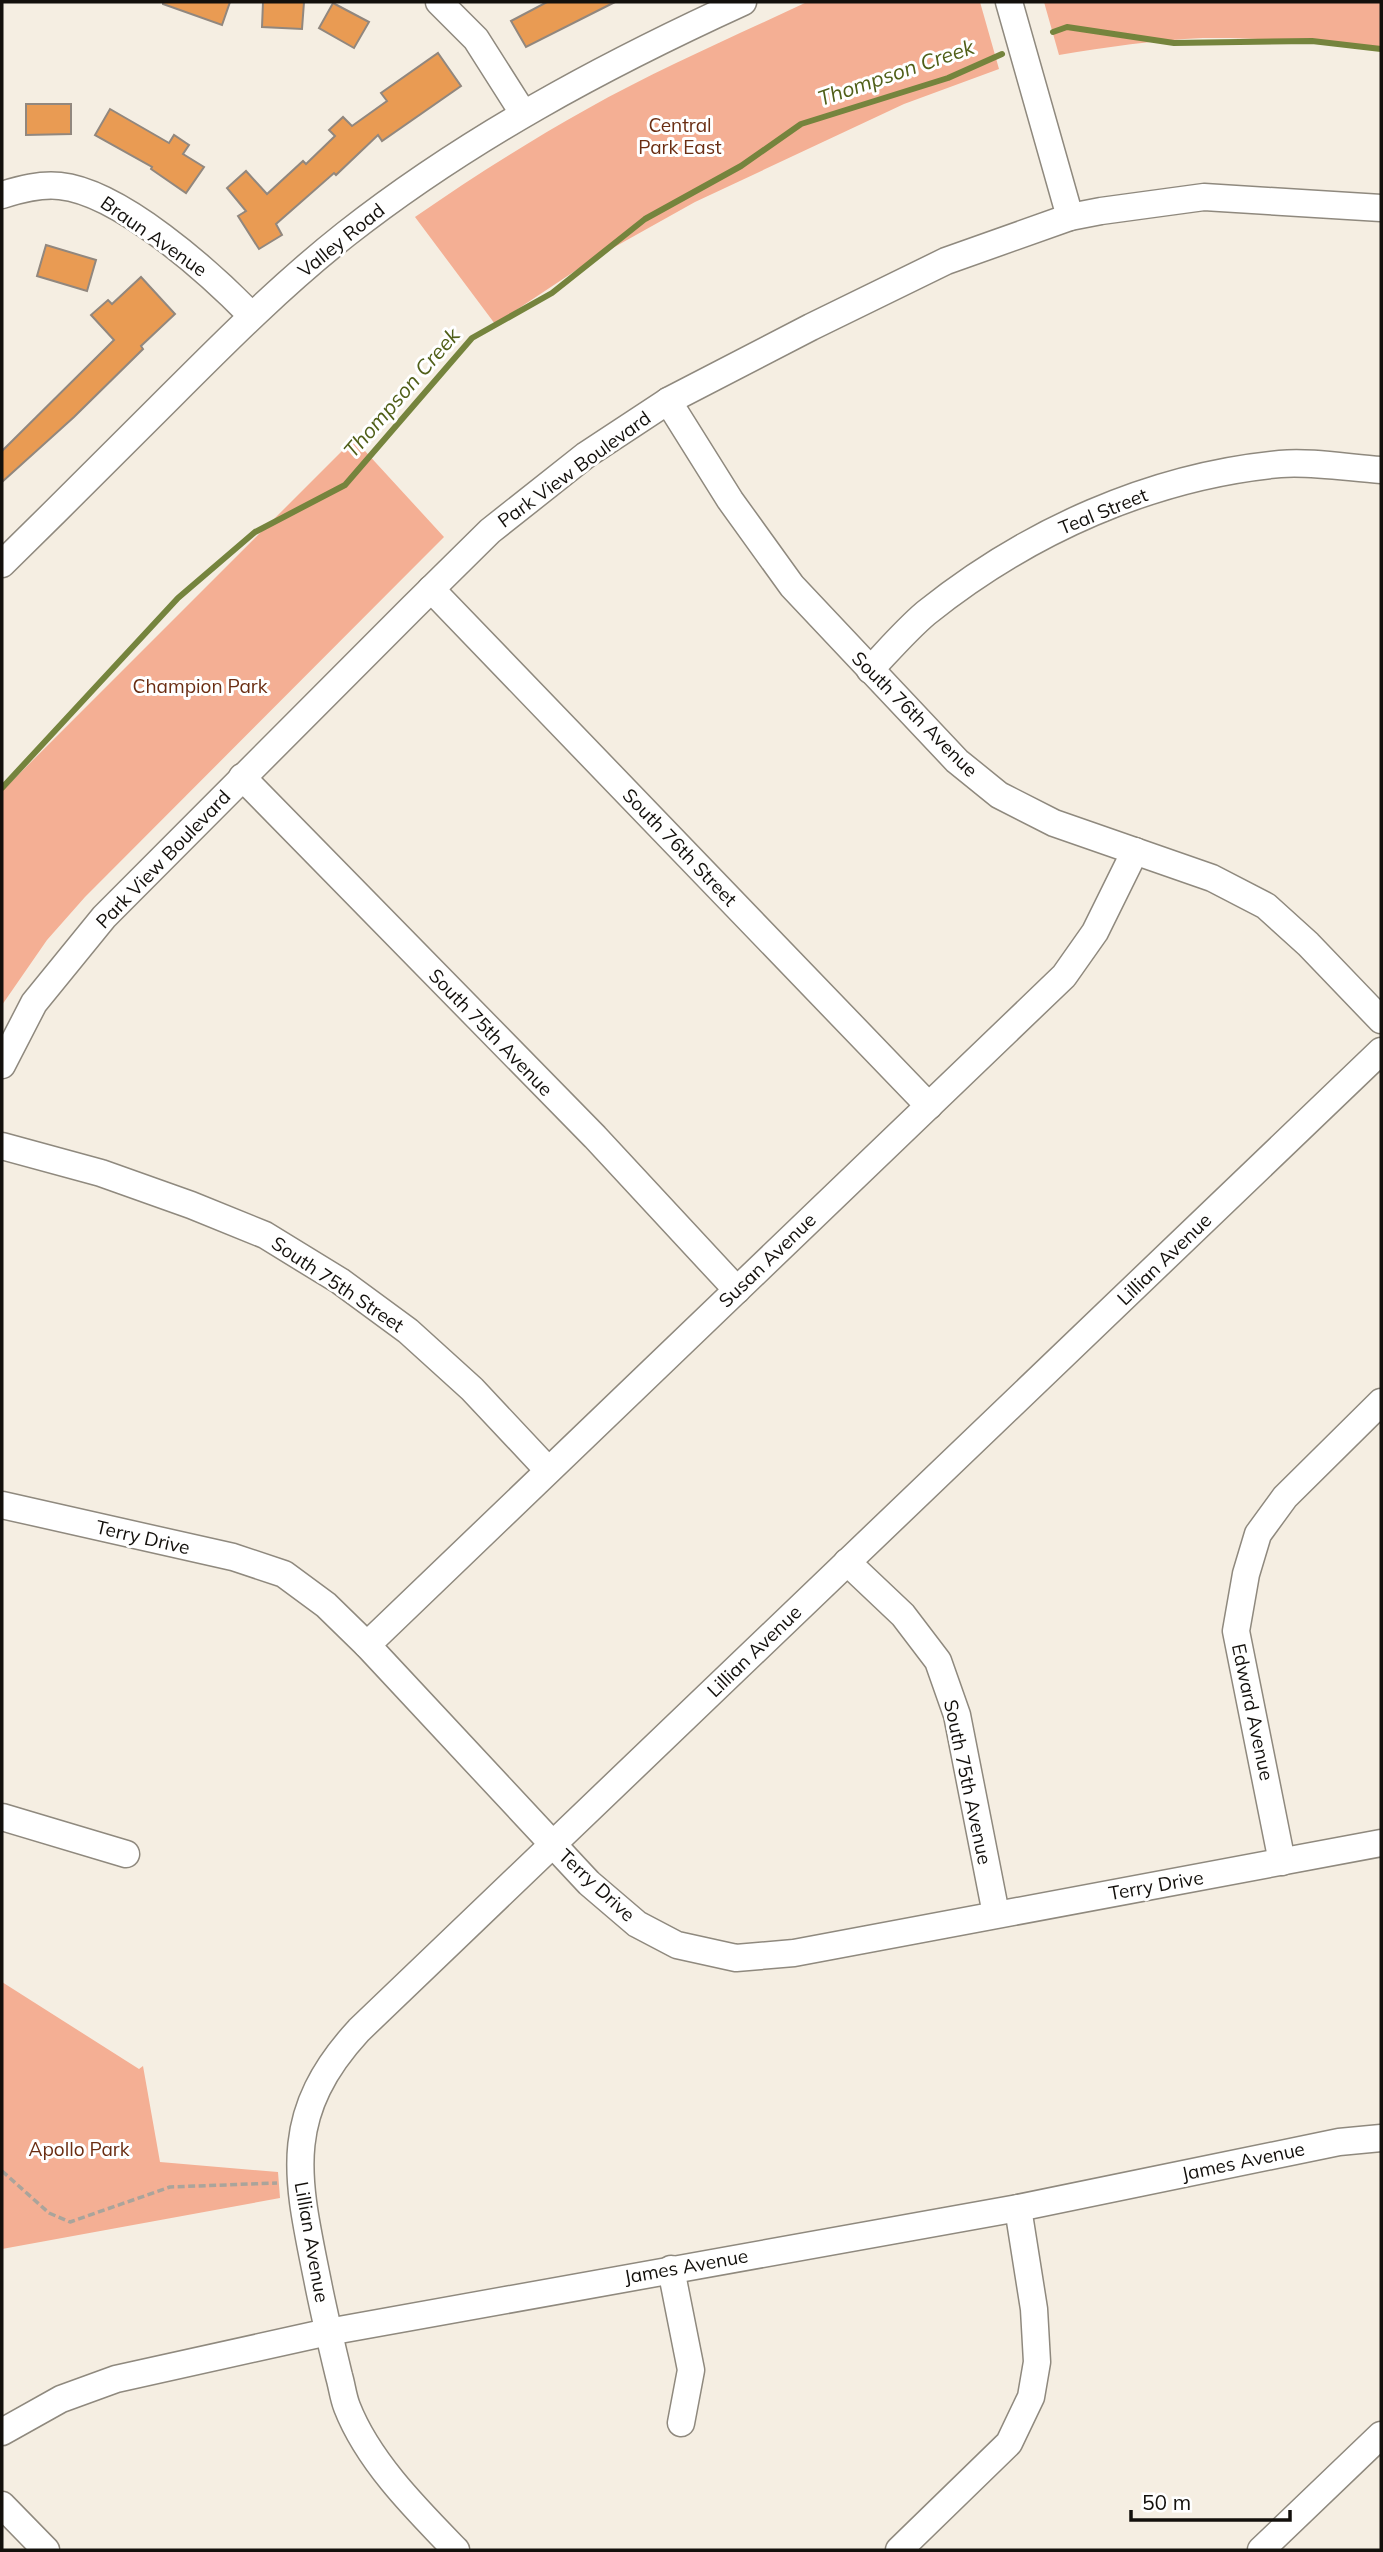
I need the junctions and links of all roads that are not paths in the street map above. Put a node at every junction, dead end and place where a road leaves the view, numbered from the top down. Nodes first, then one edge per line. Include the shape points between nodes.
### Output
1 (439, 2) edge
2 (743, 2) edge
3 (1009, 2) edge
4 (523, 113) junction
5 (2, 195) edge
6 (1381, 208) edge
7 (1070, 217) junction
8 (251, 315) junction
9 (668, 401) junction
10 (1381, 470) edge
11 (2, 564) edge
12 (431, 589) junction
13 (870, 670) junction
14 (242, 778) junction
15 (1135, 851) junction
16 (1381, 1020) edge
17 (1381, 1051) edge
18 (2, 1065) edge
19 (929, 1106) junction
20 (2, 1146) edge
21 (737, 1290) junction
22 (1381, 1402) edge
23 (548, 1470) junction
24 (2, 1506) edge
25 (847, 1562) junction
26 (367, 1645) junction
27 (2, 1817) edge
28 (1381, 1843) edge
29 (554, 1845) junction
30 (126, 1854) dead end
31 (1282, 1862) junction
32 (996, 1914) junction
33 (1381, 2138) edge
34 (1018, 2208) junction
35 (671, 2269) junction
36 (328, 2332) junction
37 (681, 2423) dead end
38 (2, 2432) edge
39 (1381, 2435) edge
40 (2, 2505) edge
41 (46, 2550) edge
42 (456, 2550) edge
43 (900, 2550) edge
44 (1261, 2550) edge

1 - 4 street via 476,39
2 - 4 street, Valley Road via 612,64
3 - 7 street
4 - 8 street, Valley Road via 392,200
5 - 8 street, Braun Avenue via 49,185 102,198 191,260
6 - 7 street, Park View Boulevard via 1204,197
7 - 9 street, Park View Boulevard via 946,261
8 - 11 street, Valley Road
9 - 12 street, Park View Boulevard via 586,455 490,531
9 - 13 street, South 76th Avenue via 730,500 792,586
10 - 13 street, Teal Street via 1282,464 1141,494 1047,533 982,572 924,615
12 - 14 street, Park View Boulevard
12 - 19 street, South 76th Street
13 - 15 street, South 76th Avenue via 957,761 999,795 1054,823
14 - 18 street, Park View Boulevard via 104,917 34,1003
14 - 21 street, South 75th Avenue via 594,1137
15 - 16 street, South 76th Avenue via 1212,878 1266,906
15 - 19 street, Susan Avenue via 1095,932 1064,976
17 - 25 street, Lillian Avenue
19 - 21 street, Susan Avenue
20 - 23 street, South 75th Street via 101,1173 265,1235 340,1281 408,1331
21 - 23 street, Susan Avenue
22 - 31 street, Edward Avenue via 1285,1497 1258,1534 1246,1574 1236,1631
23 - 26 street, Susan Avenue
24 - 26 street, Terry Drive via 233,1557 284,1574 326,1605
25 - 29 street, Lillian Avenue
25 - 32 street, South 75th Avenue via 903,1615 938,1661 957,1715
26 - 29 street, Terry Drive
27 - 30 street
28 - 31 street, Terry Drive
29 - 32 street, Terry Drive via 637,1924 677,1945 736,1958 794,1952
29 - 36 street, Lillian Avenue via 359,2030 320,2083 302,2134 299,2180
31 - 32 street, Terry Drive
33 - 34 street, James Avenue via 1339,2141
34 - 35 street, James Avenue
34 - 43 street via 1034,2309 1037,2362 1031,2397 1009,2442
35 - 36 street, James Avenue
35 - 37 street via 691,2370
36 - 38 street, James Avenue via 116,2379 61,2399
36 - 42 street, Lillian Avenue via 347,2407 370,2449 404,2497
39 - 44 street
40 - 41 street

